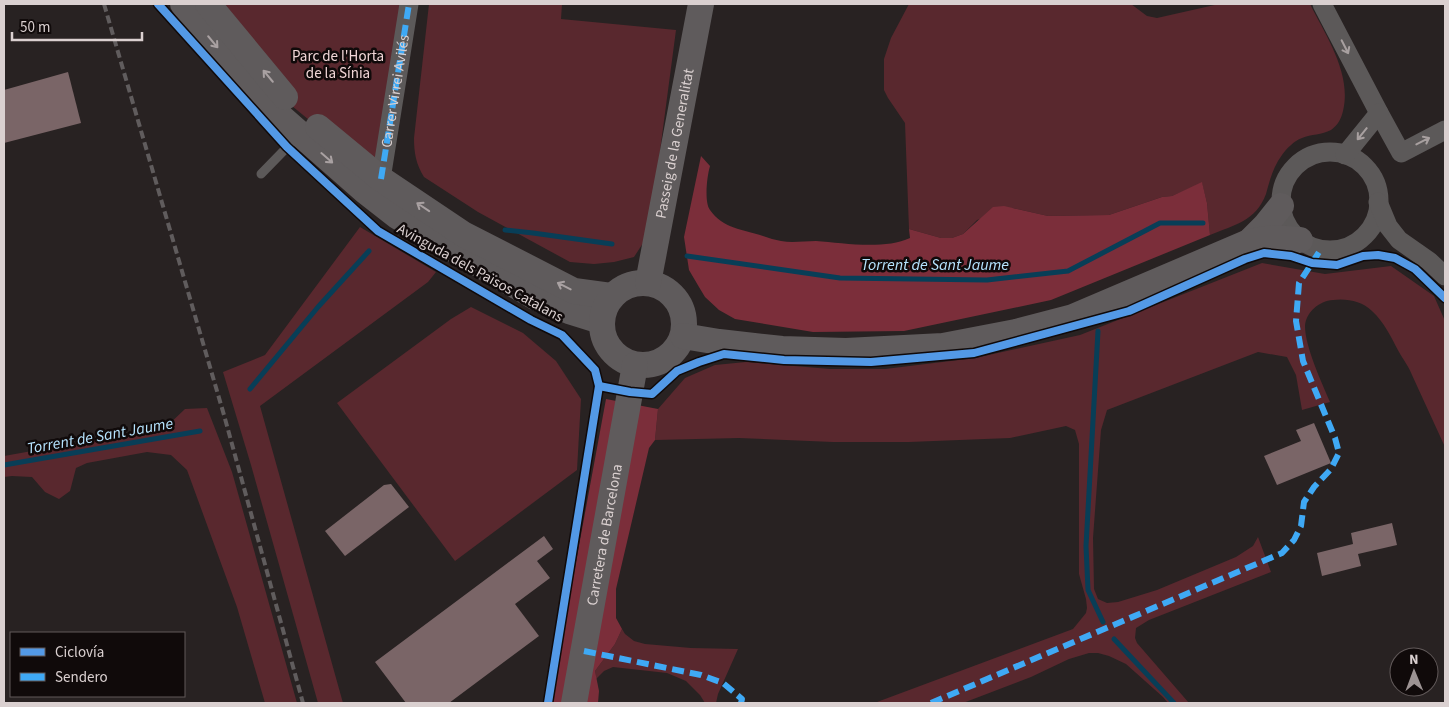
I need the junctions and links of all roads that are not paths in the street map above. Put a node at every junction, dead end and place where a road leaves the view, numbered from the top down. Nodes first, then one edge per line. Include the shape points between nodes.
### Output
1 (183, 4) edge
2 (208, 4) edge
3 (409, 4) edge
4 (701, 4) edge
5 (1322, 4) edge
6 (1379, 113) junction
7 (1445, 130) edge
8 (300, 134) junction
9 (1345, 155) junction
10 (261, 174) dead end
11 (381, 179) junction
12 (1378, 202) junction
13 (1281, 206) junction
14 (1360, 239) junction
15 (1300, 240) junction
16 (1399, 240) junction
17 (1249, 242) junction
18 (1445, 276) edge
19 (648, 283) junction
20 (612, 296) junction
21 (601, 321) junction
22 (683, 336) junction
23 (635, 365) junction
24 (574, 703) edge

1 -> 8 street, Avinguda dels Països Catalans via 212,43
11 -> 2 street, Avinguda dels Països Catalans via 292,106
3 - 11 street, Carrer Virrei Avilés
4 - 19 street, Passeig de la Generalitat
5 -> 6 street
6 -> 7 street via 1401,153
6 -> 9 street
8 - 10 lane
8 -> 21 street, Avinguda dels Països Catalans via 397,216 535,297
9 - 12 street via 1366,168 1373,178
9 - 13 street via 1329,152 1313,155 1299,163 1288,175 1282,190
20 -> 11 street, Avinguda dels Països Catalans via 574,291 463,234
12 - 14 street via 1373,222
12 - 16 street via 1388,226
13 - 15 street via 1290,230
13 - 17 street
14 - 15 street via 1335,250 1310,246
14 - 16 street
15 - 17 street via 1271,238
16 - 18 street
17 - 22 street via 1073,317 943,346 846,351 791,349
19 - 20 street via 635,283
19 - 22 street via 662,287 682,308
20 - 21 street
21 - 23 street via 606,344 623,361
22 - 23 street via 670,356 653,364
23 - 24 street, Carretera de Barcelona

